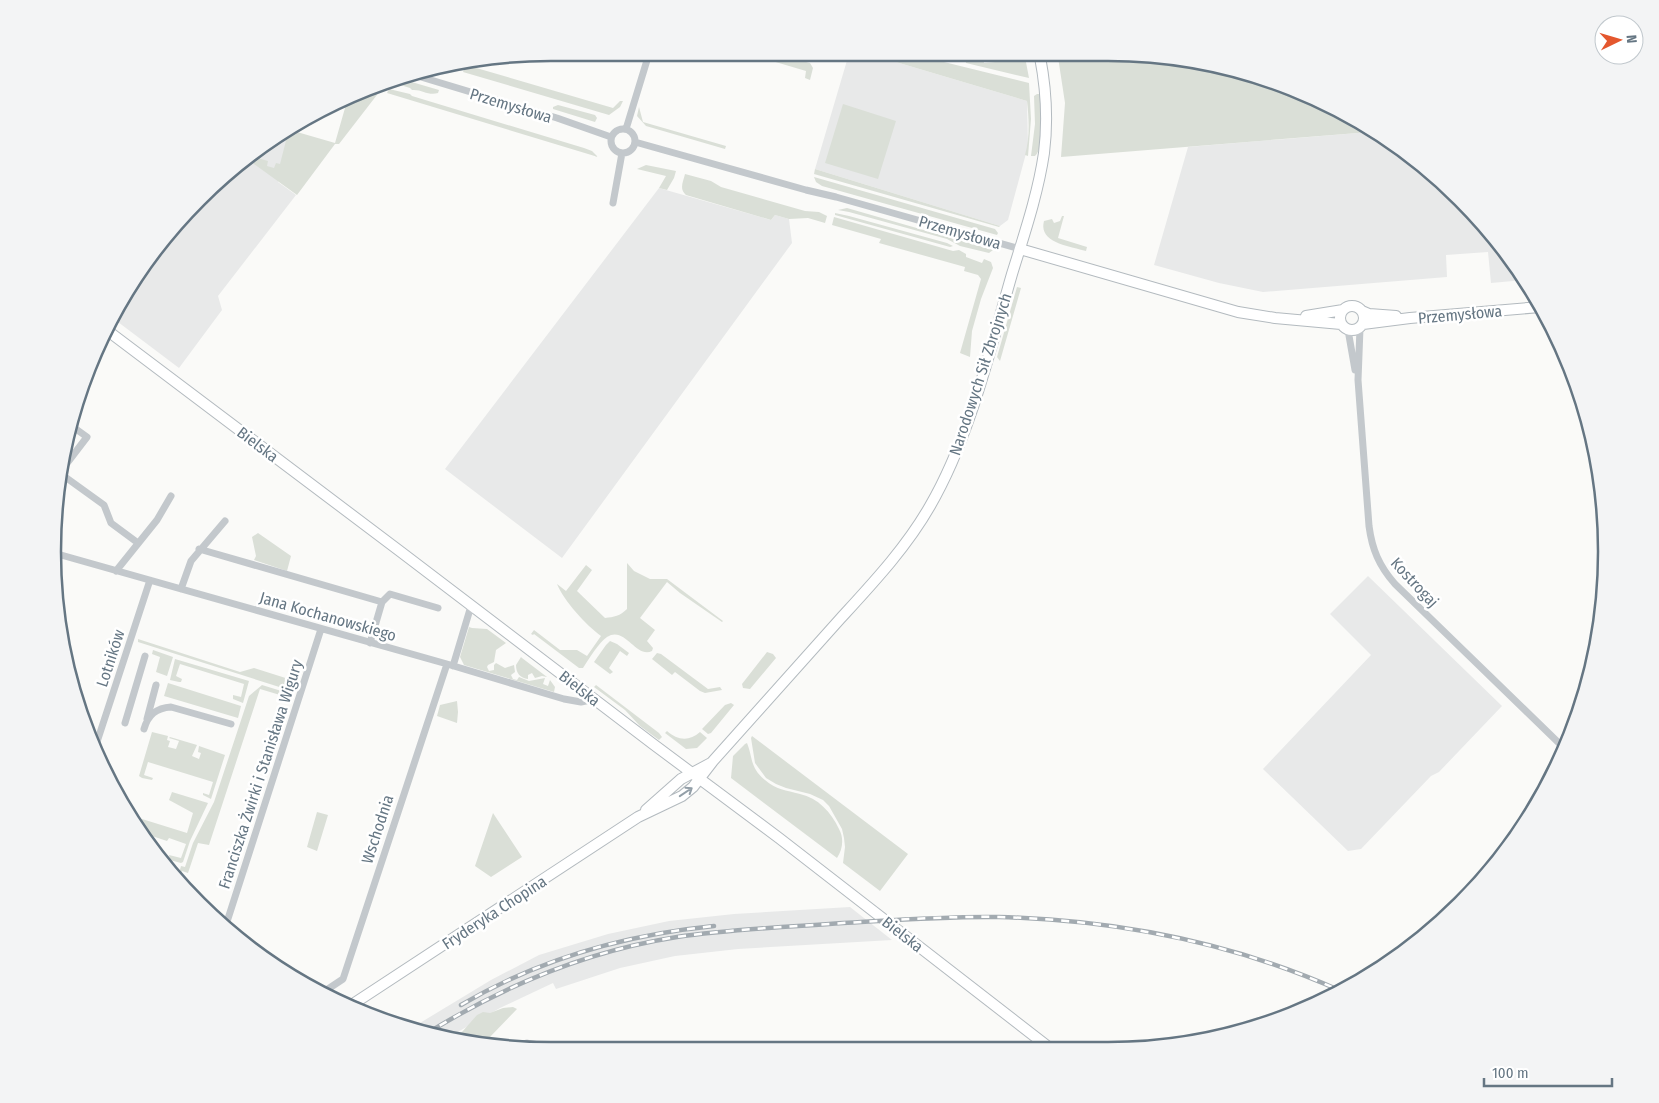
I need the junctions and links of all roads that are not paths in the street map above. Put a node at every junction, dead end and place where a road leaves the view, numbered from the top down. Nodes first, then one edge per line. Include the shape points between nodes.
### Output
1 (647, 61) edge
2 (1040, 61) edge
3 (424, 78) edge
4 (626, 129) junction
5 (611, 137) junction
6 (635, 142) junction
7 (622, 153) junction
8 (613, 203) dead end
9 (1020, 249) junction
10 (1533, 308) edge
11 (1342, 310) junction
12 (1362, 311) junction
13 (1286, 318) junction
14 (1410, 318) junction
15 (1361, 326) junction
16 (1344, 327) junction
17 (112, 334) edge
18 (1358, 380) junction
19 (77, 430) edge
20 (70, 460) edge
21 (67, 477) edge
22 (171, 496) dead end
23 (225, 521) dead end
24 (138, 543) junction
25 (199, 549) junction
26 (61, 555) edge
27 (116, 571) junction
28 (150, 580) junction
29 (181, 589) junction
30 (382, 602) junction
31 (471, 606) junction
32 (438, 608) dead end
33 (321, 628) junction
34 (370, 643) junction
35 (145, 656) dead end
36 (450, 665) junction
37 (156, 684) dead end
38 (577, 686) junction
39 (564, 699) junction
40 (595, 700) junction
41 (147, 719) junction
42 (125, 723) dead end
43 (231, 724) dead end
44 (144, 729) dead end
45 (98, 738) edge
46 (1558, 743) edge
47 (713, 761) junction
48 (691, 773) junction
49 (700, 780) junction
50 (638, 817) junction
51 (228, 920) edge
52 (329, 988) edge
53 (357, 1001) edge
54 (1042, 1042) edge

1 - 4 street
2 - 9 street, Narodowych Sił Zbrojnych via 1046,108 1045,145
3 - 5 street, Przemysłowa
4 - 5 street via 617,130
4 - 6 street via 633,134
5 - 7 street via 614,149
6 - 7 street via 630,150
6 - 9 street, Przemysłowa
7 - 8 street
9 - 13 street, Przemysłowa via 1238,312
9 - 47 street, Narodowych Sił Zbrojnych via 961,441 924,515 904,546
10 - 14 street, Przemysłowa
11 - 12 street via 1351,306
11 - 13 street, Przemysłowa
11 - 16 street via 1340,317
12 - 14 street, Przemysłowa
12 - 15 street
13 - 16 street, Przemysłowa
14 - 15 street, Przemysłowa
15 - 16 street via 1354,330
15 - 18 street, Kostrogaj
16 - 18 street, Kostrogaj
17 - 31 street, Bielska
18 - 46 street, Kostrogaj via 1370,531 1379,562 1395,584
19 - 20 street via 87,437
21 - 24 street via 104,505 111,523
22 - 24 street
23 - 25 street
24 - 27 street
25 - 29 street via 187,568
25 - 30 street
26 - 27 street, Jana Kochanowskiego
27 - 28 street, Jana Kochanowskiego
28 - 29 street, Jana Kochanowskiego
28 - 45 street, Lotników
29 - 33 street, Jana Kochanowskiego
30 - 32 street via 390,594
30 - 34 street
31 - 36 street, Wschodnia
31 - 38 street, Bielska
33 - 34 street, Jana Kochanowskiego
33 - 51 street, Franciszka Żwirki i Stanisława Wigury
34 - 36 street, Jana Kochanowskiego
35 - 42 street
36 - 39 street, Jana Kochanowskiego
36 - 52 street, Wschodnia via 343,979
37 - 41 street
38 - 39 street
38 - 40 street, Bielska
39 - 40 street, Jana Kochanowskiego
40 - 48 street, Bielska
41 - 43 street via 162,708 171,707
41 - 44 street
47 - 48 street, Narodowych Sił Zbrojnych
47 - 49 street, Narodowych Sił Zbrojnych
48 - 49 street, Bielska
48 - 50 street, Fryderyka Chopina via 671,786
50 -> 49 street, Fryderyka Chopina via 682,796
49 - 54 street, Bielska
50 - 53 street, Fryderyka Chopina

